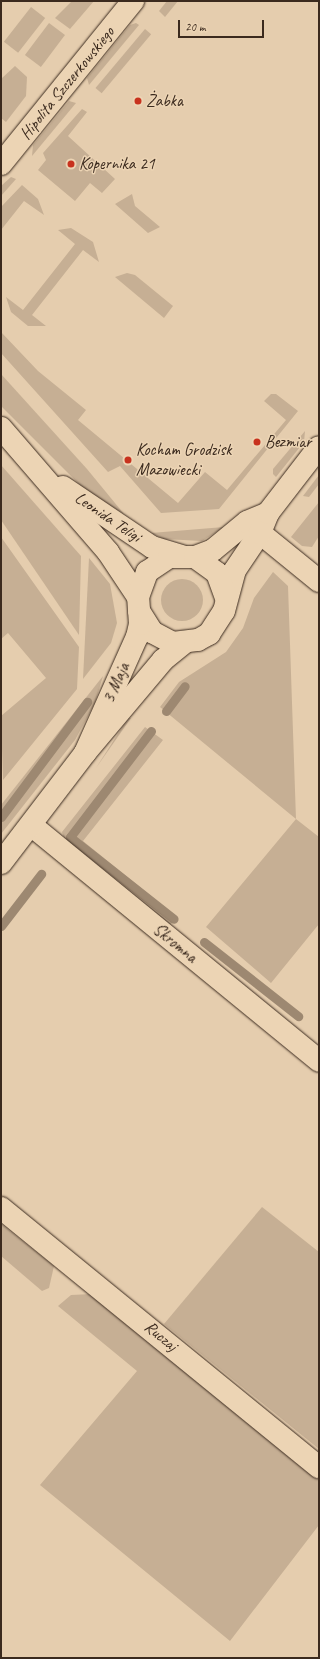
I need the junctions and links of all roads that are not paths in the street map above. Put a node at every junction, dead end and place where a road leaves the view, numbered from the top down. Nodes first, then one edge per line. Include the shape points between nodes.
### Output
1 (132, 1) edge
2 (1, 164) edge
3 (1, 428) edge
4 (319, 447) edge
5 (38, 470) junction
6 (268, 513) junction
7 (260, 533) junction
8 (189, 557) junction
9 (319, 581) edge
10 (226, 598) junction
11 (138, 604) junction
12 (184, 643) junction
13 (85, 753) junction
14 (31, 824) junction
15 (1, 863) edge
16 (319, 1061) edge
17 (1, 1208) edge
18 (319, 1467) edge

1 - 2 street, Hipolita Szczerkowskiego
3 - 5 street, Leonida Teligi
4 - 6 street, 3 Maja
5 - 8 street, Leonida Teligi via 152,546
5 - 11 street, Leonida Teligi via 108,552
6 - 7 street, 3 Maja
6 - 8 street, 3 Maja via 247,522 213,550
7 - 9 street
7 - 10 street, 3 Maja via 235,570
8 - 10 street via 217,573
8 - 11 street, 3 Maja via 169,557 147,572
10 - 12 street, 3 Maja via 218,624 198,640
11 - 12 street via 157,635
11 - 13 street, 3 Maja via 137,637
12 - 13 street, 3 Maja via 163,660
13 - 14 street, 3 Maja
14 - 15 street, 3 Maja
14 - 16 street, Skromna
17 - 18 street, Ruczaj

